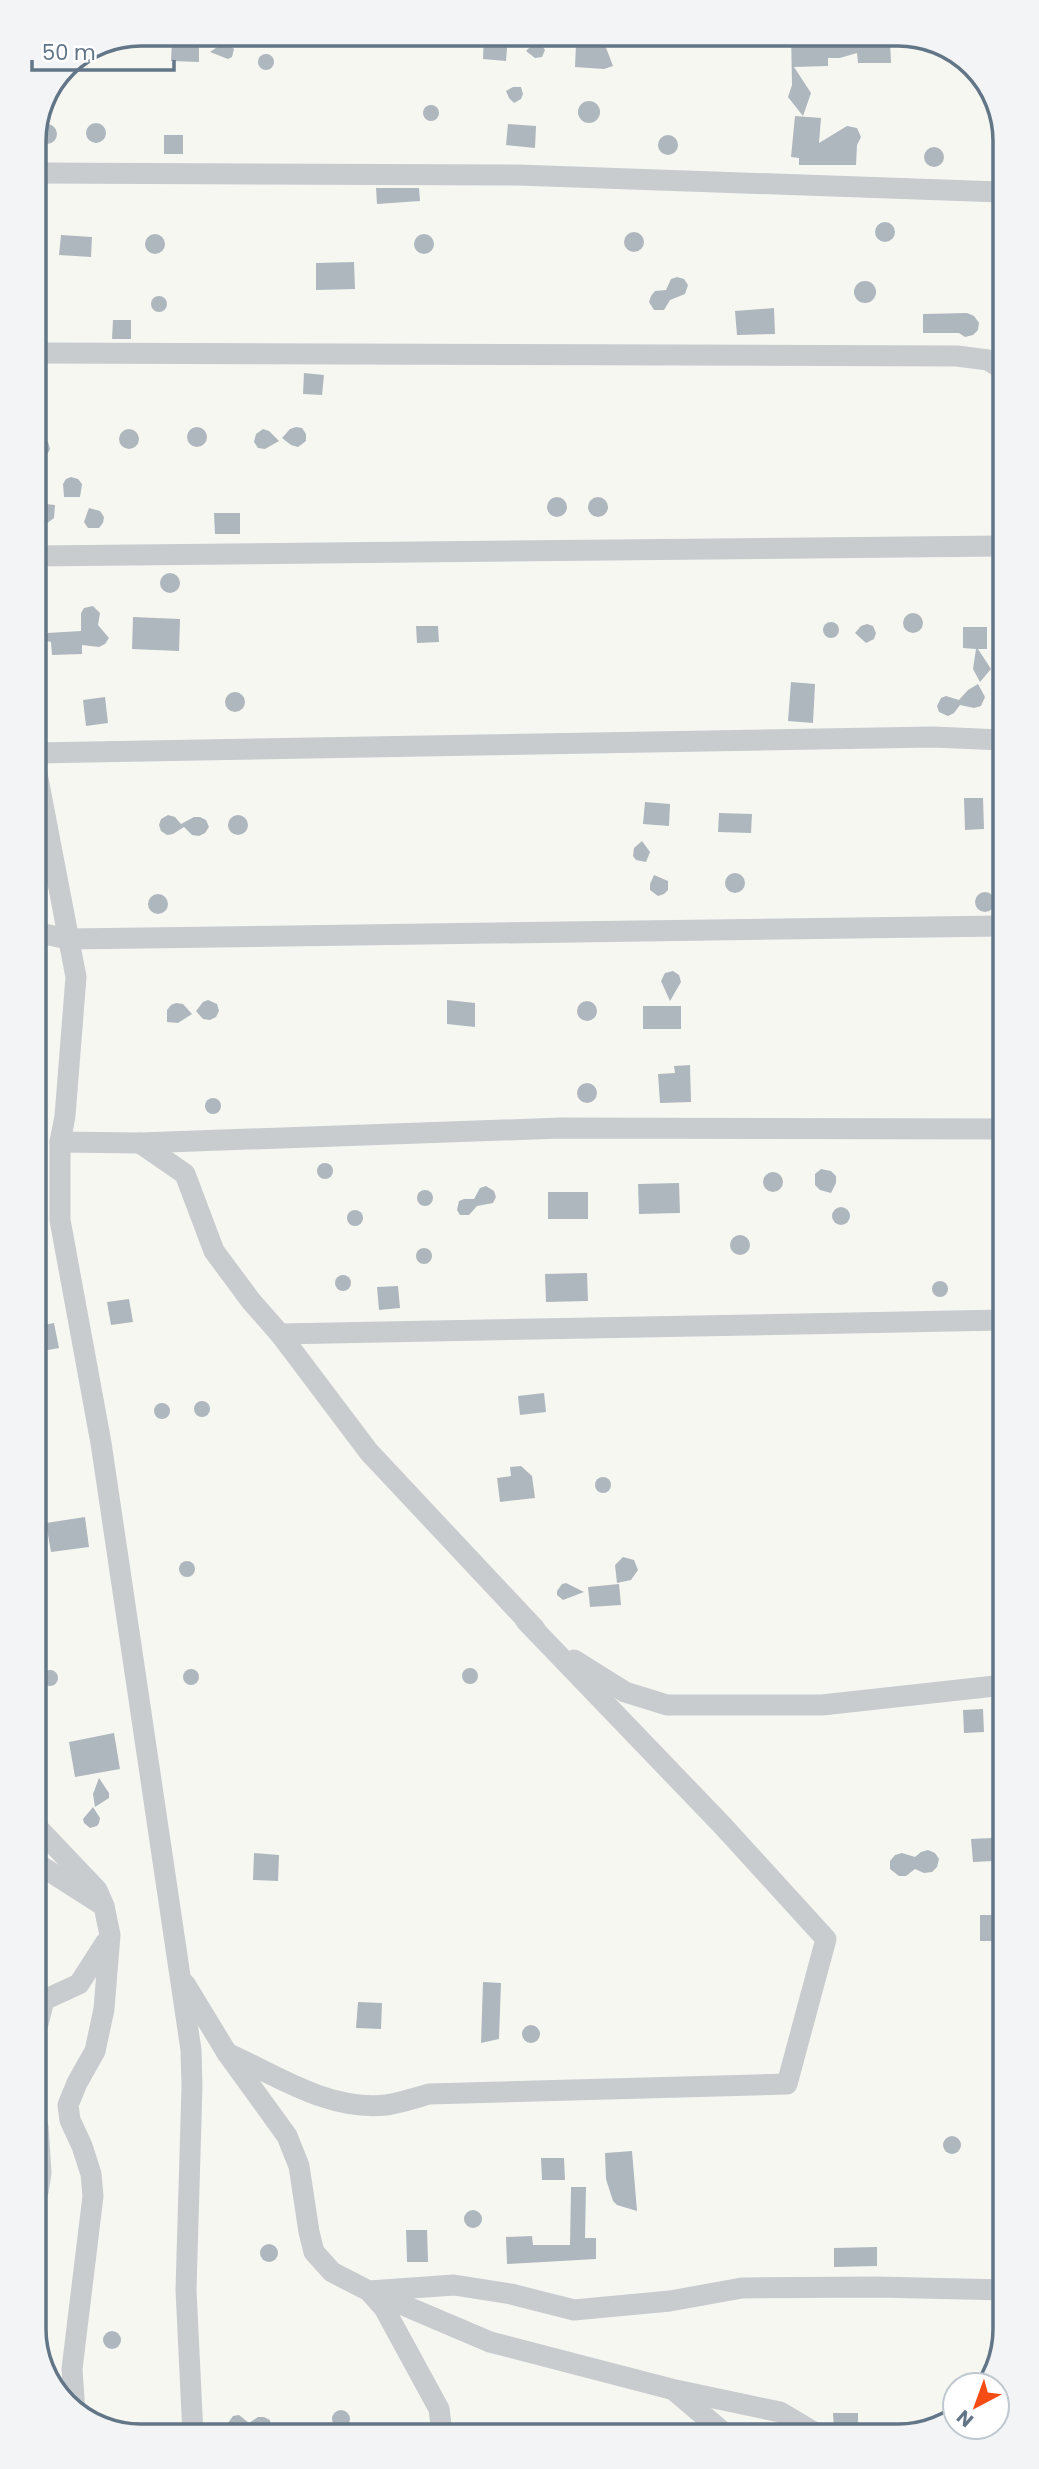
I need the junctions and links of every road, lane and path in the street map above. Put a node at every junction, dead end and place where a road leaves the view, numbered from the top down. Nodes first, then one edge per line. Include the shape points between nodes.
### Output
1 (46, 173) edge
2 (993, 192) edge
3 (46, 353) edge
4 (993, 363) edge
5 (993, 546) edge
6 (46, 556) edge
7 (993, 740) edge
8 (46, 753) edge
9 (46, 822) edge
10 (993, 926) edge
11 (46, 934) edge
12 (68, 939) junction
13 (993, 1129) edge
14 (60, 1142) junction
15 (139, 1143) junction
16 (993, 1320) edge
17 (280, 1334) junction
18 (526, 1621) junction
19 (993, 1686) edge
20 (46, 1837) edge
21 (46, 1869) edge
22 (104, 1906) junction
23 (110, 1935) junction
24 (178, 1974) junction
25 (46, 1996) edge
26 (227, 2053) junction
27 (993, 2290) edge
28 (369, 2291) junction
29 (671, 2389) junction
30 (74, 2397) edge
31 (192, 2423) edge
32 (441, 2423) edge
33 (713, 2424) edge
34 (800, 2424) edge

1 - 2 street via 519,175
3 - 4 street via 957,356
5 - 6 street
7 - 8 street
9 - 12 street
10 - 12 street
11 - 12 street
12 - 14 street via 76,978
13 - 15 street via 561,1128
14 - 15 street
14 - 24 street via 60,1220 101,1443
15 - 17 street via 185,1174 214,1251
16 - 17 street
17 - 18 street via 369,1452
18 - 19 street via 573,1660 625,1692 667,1705 822,1704
18 - 26 street via 826,1940 787,2084 429,2094 386,2105 339,2103
20 - 22 street via 84,1874
21 - 22 street
22 - 23 street
23 - 25 street via 79,1984
23 - 30 street via 104,2009 95,2051 68,2105 91,2174 93,2196 72,2369
24 - 26 street
24 - 31 street via 191,2050 186,2290
26 - 28 street via 287,2136 299,2166 314,2252 332,2272
27 - 28 street via 742,2288 670,2301 574,2310 454,2285
28 - 29 street via 490,2342
28 - 32 street via 384,2308 439,2409
29 - 33 street
29 - 34 street via 780,2412

